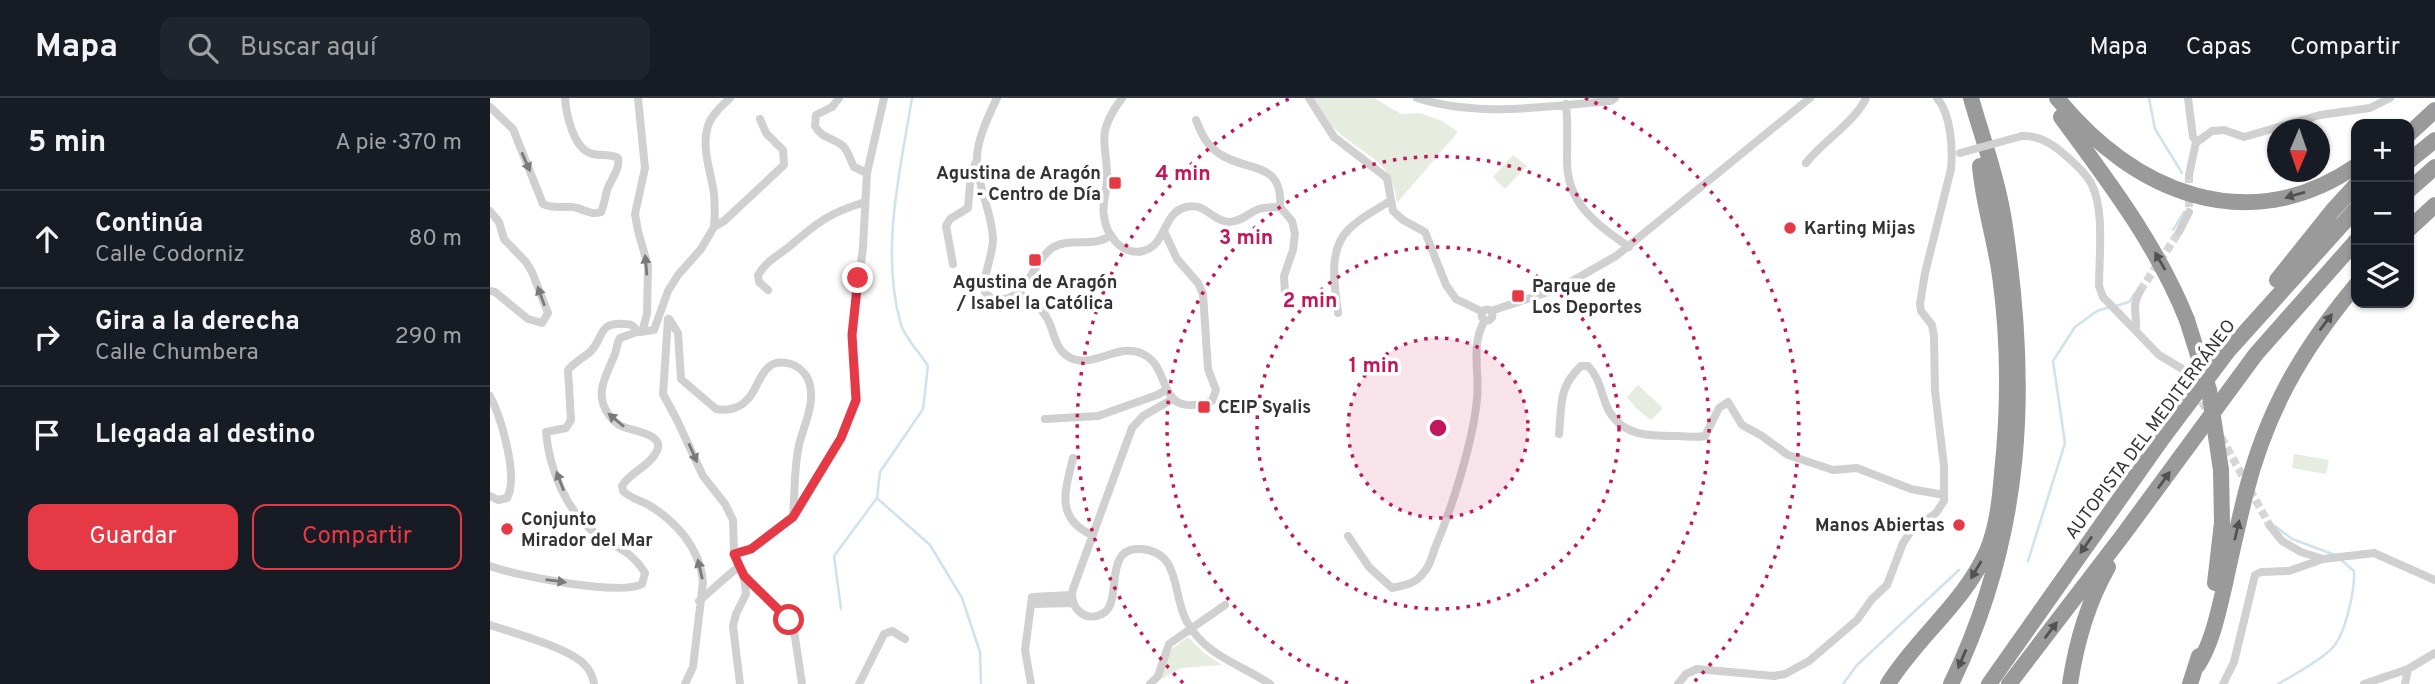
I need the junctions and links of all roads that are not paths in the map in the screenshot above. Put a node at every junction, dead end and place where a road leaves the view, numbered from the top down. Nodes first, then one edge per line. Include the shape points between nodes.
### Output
1 (565, 98) edge
2 (638, 98) edge
3 (730, 98) edge
4 (839, 98) edge
5 (884, 98) edge
6 (997, 98) edge
7 (1122, 98) edge
8 (1309, 98) edge
9 (1417, 98) edge
10 (1615, 98) edge
11 (1810, 98) edge
12 (1866, 98) edge
13 (1937, 98) edge
14 (1961, 98) edge
15 (1971, 98) edge
16 (2047, 98) edge
17 (2057, 98) edge
18 (2188, 98) edge
19 (2386, 101) edge
20 (1566, 104) junction
21 (490, 107) edge
22 (2435, 108) edge
23 (760, 119) dead end
24 (1196, 120) dead end
25 (2414, 123) edge
26 (2414, 129) edge
27 (2435, 140) edge
28 (2196, 142) junction
29 (1956, 153) junction
30 (2414, 157) edge
31 (976, 162) junction
32 (1806, 163) dead end
33 (1980, 166) junction
34 (2435, 167) edge
35 (2351, 169) edge
36 (867, 173) junction
37 (2189, 175) tunnel mouth
38 (980, 182) junction
39 (970, 184) junction
40 (2414, 186) edge
41 (2351, 191) edge
42 (1390, 201) junction
43 (865, 202) junction
44 (2435, 205) edge
45 (1280, 207) junction
46 (490, 211) edge
47 (2189, 212) tunnel mouth
48 (2351, 214) edge
49 (2414, 224) edge
50 (714, 227) junction
51 (1164, 231) junction
52 (2179, 232) tunnel mouth
53 (1111, 235) junction
54 (2007, 245) junction
55 (2352, 245) edge
56 (1629, 247) junction
57 (953, 264) dead end
58 (768, 290) dead end
59 (490, 291) edge
60 (2140, 291) tunnel mouth
61 (2351, 291) edge
62 (1019, 293) junction
63 (1285, 295) dead end
64 (1338, 313) dead end
65 (660, 314) junction
66 (1487, 314) junction
67 (668, 319) junction
68 (2136, 329) junction
69 (640, 332) junction
70 (2228, 351) junction
71 (2184, 370) tunnel mouth
72 (1166, 390) junction
73 (490, 396) edge
74 (1173, 399) junction
75 (1045, 419) dead end
76 (1559, 433) dead end
77 (1073, 458) dead end
78 (1944, 495) junction
79 (490, 496) edge
80 (793, 517) junction
81 (2270, 526) tunnel mouth
82 (1092, 535) junction
83 (2123, 535) junction
84 (1348, 536) dead end
85 (734, 554) junction
86 (2323, 559) junction
87 (490, 566) edge
88 (739, 566) junction
89 (744, 576) junction
90 (2435, 580) edge
91 (1072, 599) junction
92 (699, 601) junction
93 (1224, 605) dead end
94 (490, 625) edge
95 (1191, 629) junction
96 (905, 639) dead end
97 (2435, 653) edge
98 (2198, 665) junction
99 (2407, 669) junction
100 (594, 684) edge
101 (685, 684) edge
102 (740, 684) edge
103 (802, 684) edge
104 (859, 684) edge
105 (1031, 684) edge
106 (1150, 684) edge
107 (1269, 684) edge
108 (1678, 684) edge
109 (1888, 684) edge
110 (1951, 684) edge
111 (1989, 684) edge
112 (2009, 684) edge
113 (2070, 684) edge
114 (2190, 684) edge
115 (2223, 684) edge
116 (2364, 684) edge
117 (2405, 684) edge

21 -> 1 street via 513,129 543,204 594,214 601,212 618,158 585,150 566,116
69 -> 2 street via 647,314 648,266 635,214 645,168
3 - 50 street via 706,131
4 - 36 street via 816,115 814,126 841,144 854,167
5 - 36 street
6 - 31 street
7 - 53 street via 1110,115 1103,140 1107,175 1104,216
8 - 42 street via 1334,137 1387,178
9 - 20 street via 1474,110
10 - 20 street
11 - 56 street
12 - 32 street via 1857,113
13 - 29 street
14 - 33 highway
15 - 54 highway via 1992,169
98 -> 16 highway, bridge via 2222,523 2221,470 2209,390 2188,320 2164,269 2126,206
35 -> 17 highway via 2323,186 2277,200 2210,200 2170,188 2127,164 2091,136
18 - 28 street
19 - 28 street via 2244,137 2212,131
20 - 56 street via 1567,169 1574,193 1599,227
22 - 25 highway
22 - 26 highway
23 - 50 street via 766,133 783,150 784,165
24 - 45 street via 1206,143 1218,153 1275,179 1281,192
27 - 30 highway
28 - 37 street
29 - 68 street, bridge via 2028,136 2052,144 2076,165 2091,184 2097,203 2099,286 2107,303
29 - 78 street via 1920,304 1934,336
31 - 38 street
31 - 39 street
33 - 54 highway
33 -> 109 highway via 2000,274 2006,344 2005,451 1998,509 1986,553 1972,577
34 - 40 highway
36 - 43 street
38 - 39 street
38 - 62 street via 993,240 985,292 1002,300
39 - 57 street via 967,211 946,226
41 - 70 highway via 2300,250
42 - 64 street via 1347,231 1338,246 1334,264
42 - 66 street via 1398,216 1424,232 1456,299
43 - 58 street via 812,225 776,254 758,275
43 - 80 street via 852,335 856,400 841,438
44 - 49 highway
45 - 51 street via 1256,210 1227,222 1199,206 1189,206 1170,216
45 - 63 street via 1292,221 1294,234 1284,276
59 -> 46 street via 528,319 542,323 546,319 548,313 532,272 504,239
47 - 52 street
48 - 70 highway, AUTOPISTA DEL MEDITERRÁNEO
50 - 65 street via 668,291
51 - 53 street via 1142,251 1122,247
51 - 74 street via 1177,259 1203,294 1208,369 1216,390 1212,401 1203,404
53 - 62 street via 1099,242 1073,242 1052,249
54 -> 110 highway via 2019,375 2014,476 1994,570
83 -> 55 highway via 2256,354
56 - 66 street via 1560,288
60 - 68 street via 2133,305
98 -> 61 highway via 2218,613 2246,492 2270,418 2308,346
62 - 72 street via 1042,311 1058,346 1069,358 1082,361 1119,351 1142,352 1155,363
65 - 67 street
65 - 69 street via 654,330
66 - 84 street via 1479,334 1477,398 1468,441 1426,571 1415,582 1392,588 1368,567
67 - 80 street via 678,332 681,379 716,409 744,404 763,371 771,366 789,363 807,377 811,400 800,443
67 -> 85 street via 663,394 703,476 733,520
68 - 71 street via 2159,355
87 -> 69 street via 551,580 615,587 642,584 645,573 635,557 602,538 574,513 548,452 546,432 566,428 571,420 568,370 590,352 603,329 613,323 629,324
92 -> 69 street via 702,569 686,539 666,516 628,496 622,486 648,462 658,445 647,434 611,418 602,397 603,377 620,338
70 -> 111 highway, AUTOPISTA DEL MEDITERRÁNEO
72 - 74 street
72 - 75 street via 1098,416
73 - 79 street via 505,433 510,492 498,500
74 - 82 street via 1132,428
76 - 78 street via 1565,384 1581,366 1588,366 1599,381 1609,411 1633,433 1705,436 1719,408 1728,402 1742,425 1787,455 1833,470 1857,468 1911,489
77 - 82 street via 1065,503 1074,526
78 - 108 street via 1936,513 1912,530 1903,543 1887,586 1810,661 1774,676 1697,669
80 - 85 street via 751,549
81 - 86 street via 2282,541
82 - 91 street
112 -> 83 highway
83 - 113 highway via 2082,629
85 - 88 street
86 - 90 street via 2374,553
86 - 115 street via 2255,575 2234,662
88 - 89 street
88 - 92 street
89 - 102 street via 746,594 733,626
89 - 103 street via 789,620
91 - 95 street via 1076,610 1087,617 1106,611 1118,562 1137,549 1153,551 1165,557 1171,568 1179,605
91 - 105 street via 1031,601 1025,650
92 - 101 street via 693,667
93 - 95 street
94 - 100 street via 563,652 584,664
95 - 106 street via 1169,644 1158,676
95 - 107 street via 1206,648
96 - 104 street via 892,631 884,634
97 - 99 street
98 - 114 highway
99 - 116 street
99 - 117 street

